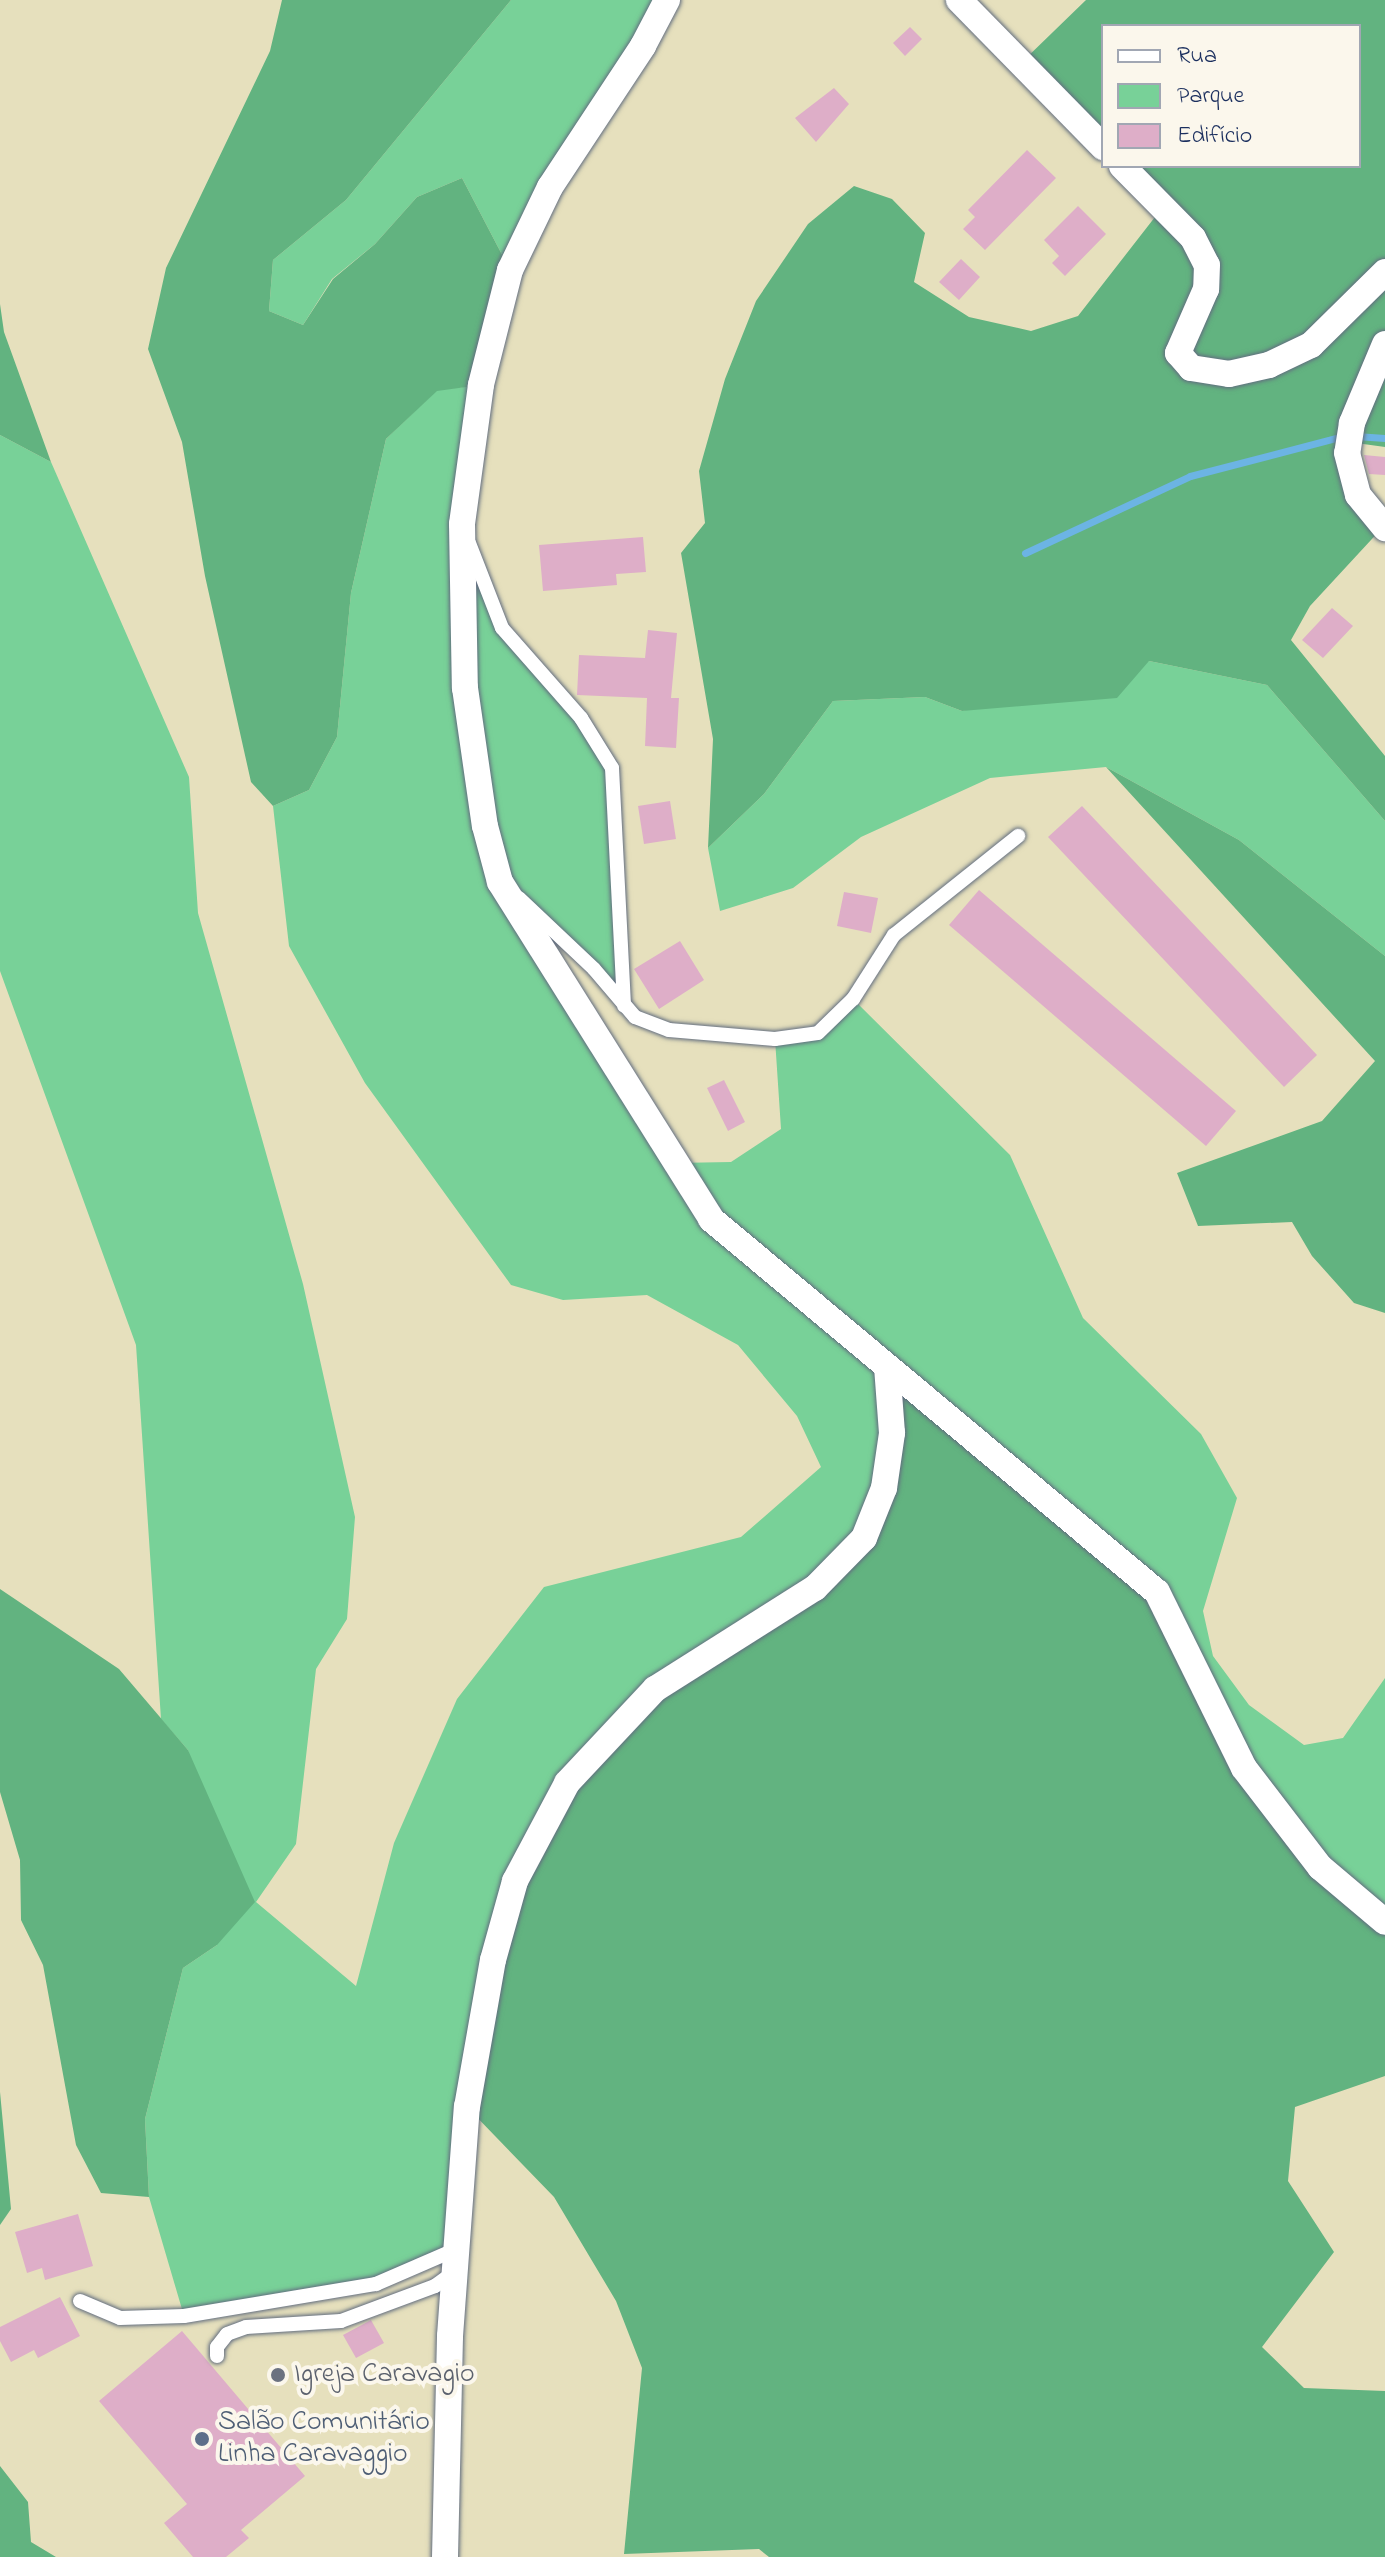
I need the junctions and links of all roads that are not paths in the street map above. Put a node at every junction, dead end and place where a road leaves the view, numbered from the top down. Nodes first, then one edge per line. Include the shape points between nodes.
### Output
1 (667, 0) edge
2 (959, 0) edge
3 (1101, 145) edge
4 (1124, 168) edge
5 (1385, 272) edge
6 (1385, 344) edge
7 (462, 524) junction
8 (1385, 528) edge
9 (1018, 836) dead end
10 (500, 882) junction
11 (624, 1006) junction
12 (887, 1367) junction
13 (1385, 1922) edge
14 (457, 2260) junction
15 (80, 2301) dead end
16 (217, 2356) dead end
17 (445, 2557) edge

1 - 7 street via 643,46 550,187 510,270 481,385
2 - 3 street
4 - 5 street via 1193,238 1207,265 1206,289 1178,353 1191,368 1229,374 1269,365 1311,345
6 - 8 street via 1352,423 1347,453 1358,495
7 - 10 street via 465,688 485,826
7 - 11 lane via 502,628 581,718 612,768
9 - 11 lane via 894,935 853,999 818,1033 775,1039 669,1030 635,1017
10 - 11 lane via 554,928
10 - 12 street via 711,1219
12 - 13 street via 1157,1592 1244,1768 1320,1867
12 - 14 street via 892,1433 884,1488 864,1538 815,1588 655,1689 567,1783 515,1881 493,1960 467,2107
14 - 15 lane via 376,2284 184,2316 120,2318
14 - 16 lane via 435,2286 341,2321 246,2327 227,2334
14 - 17 street

